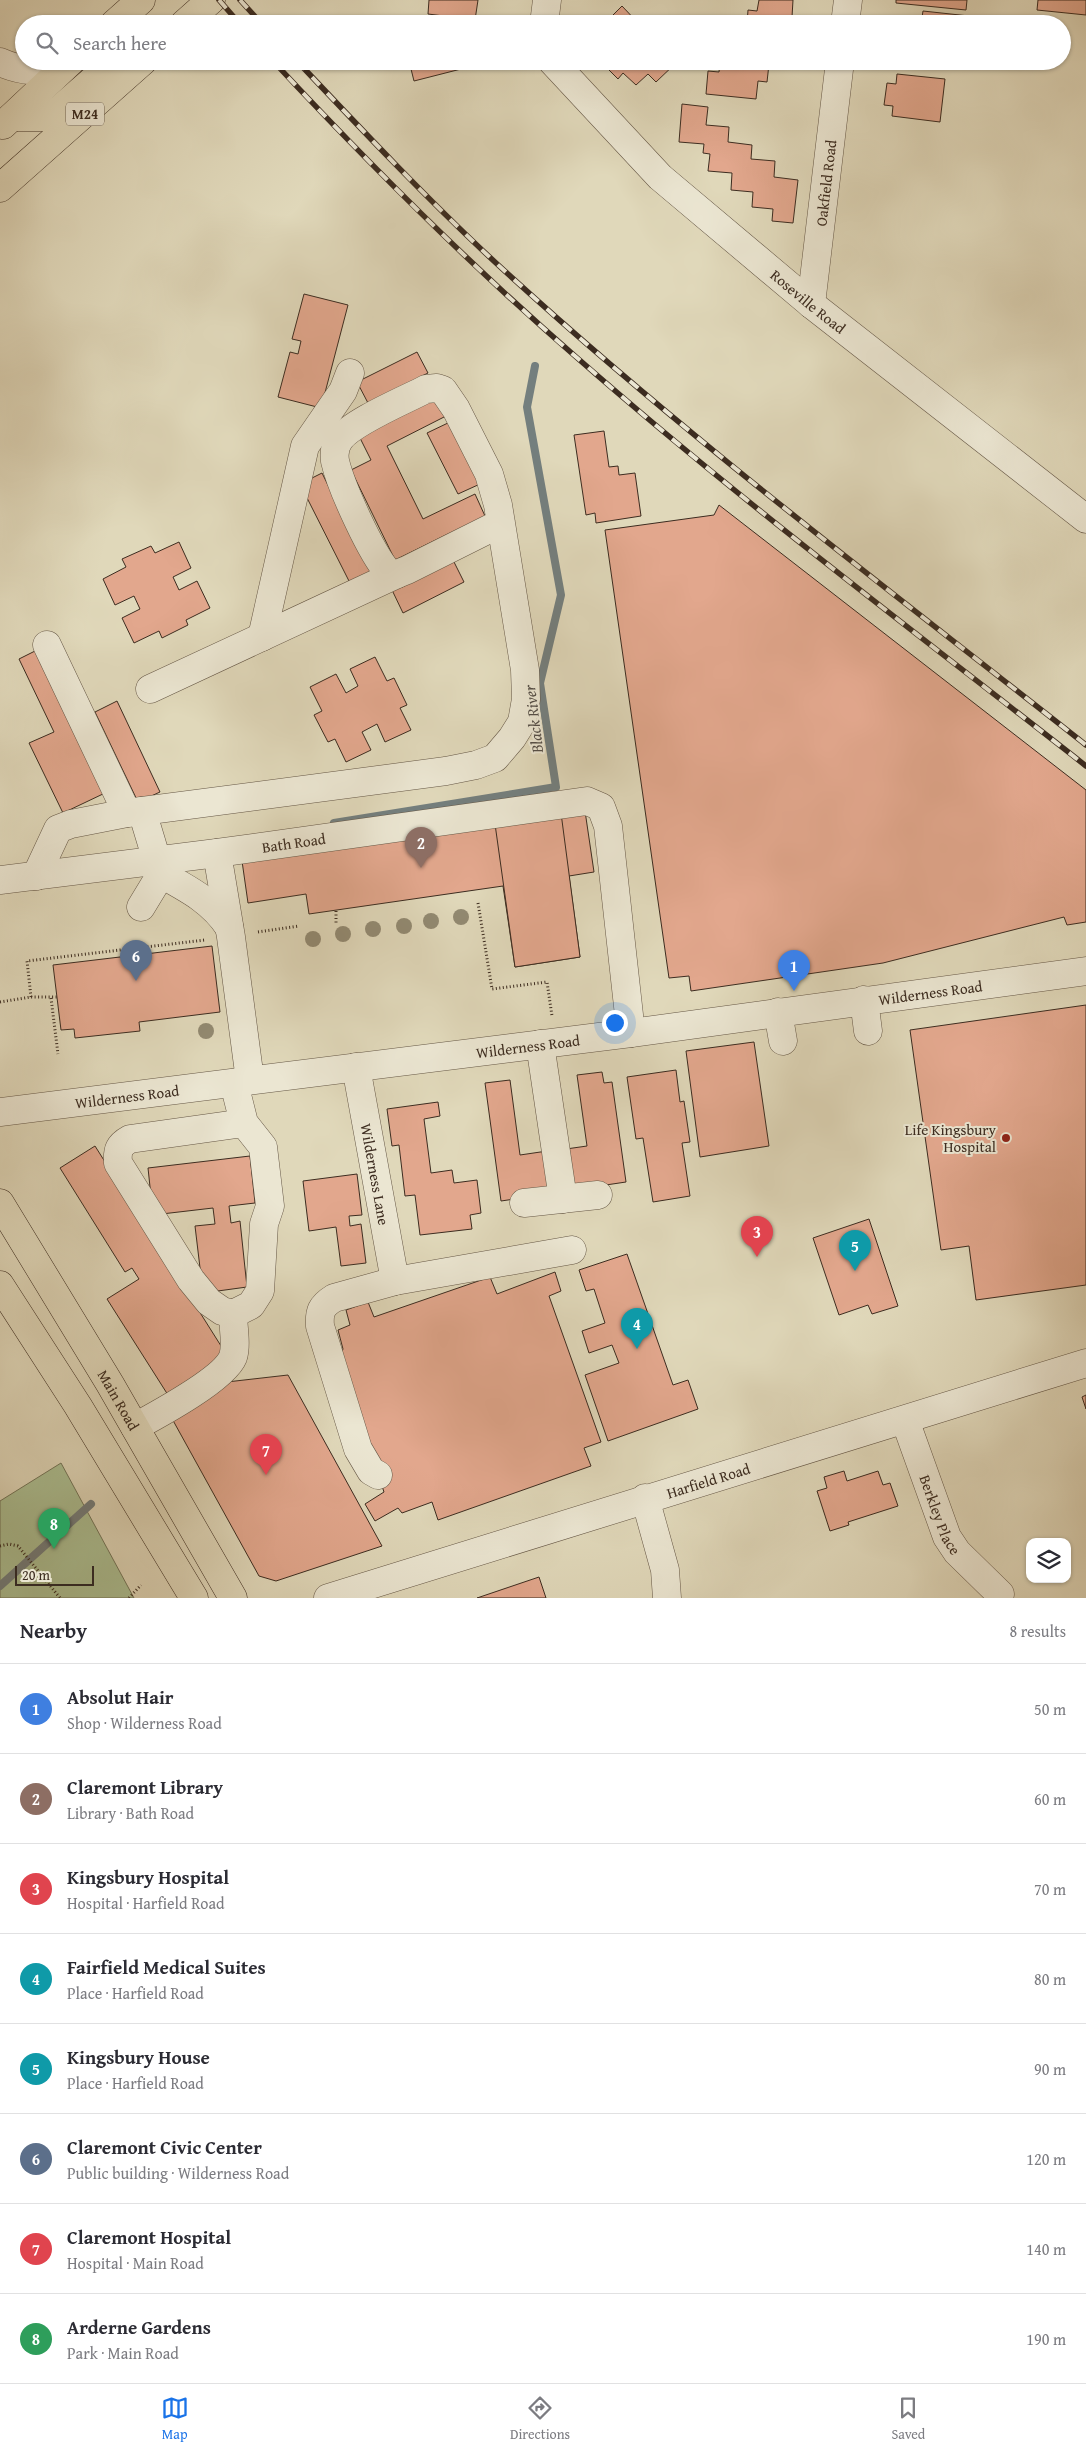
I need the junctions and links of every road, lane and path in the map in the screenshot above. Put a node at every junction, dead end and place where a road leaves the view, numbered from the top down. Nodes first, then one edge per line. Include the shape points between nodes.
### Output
1 (141, 0) edge
2 (211, 0) edge
3 (547, 0) edge
4 (848, 0) edge
5 (124, 15) edge
6 (194, 15) edge
7 (545, 15) edge
8 (846, 15) edge
9 (0, 62) edge
10 (15, 67) edge
11 (22, 70) edge
12 (49, 70) edge
13 (61, 70) edge
14 (105, 70) edge
15 (133, 70) edge
16 (560, 70) edge
17 (839, 70) edge
18 (4, 117) edge
19 (0, 188) edge
20 (811, 304) junction
21 (350, 373) dead end
22 (1083, 510) edge
23 (501, 523) junction
24 (397, 574) junction
25 (262, 637) junction
26 (47, 644) dead end
27 (150, 688) dead end
28 (135, 812) junction
29 (217, 853) junction
30 (160, 867) junction
31 (36, 876) junction
32 (0, 880) edge
33 (478, 903) dead end
34 (141, 907) dead end
35 (336, 911) dead end
36 (336, 923) dead end
37 (299, 926) dead end
38 (223, 935) junction
39 (1086, 972) edge
40 (32, 997) junction
41 (57, 997) dead end
42 (51, 998) junction
43 (856, 1001) junction
44 (0, 1002) edge
45 (778, 1012) junction
46 (860, 1032) dead end
47 (631, 1033) junction
48 (783, 1041) dead end
49 (548, 1043) junction
50 (58, 1054) dead end
51 (356, 1067) junction
52 (242, 1081) junction
53 (0, 1112) edge
54 (244, 1123) junction
55 (598, 1195) dead end
56 (563, 1199) junction
57 (0, 1203) edge
58 (524, 1203) dead end
59 (572, 1250) dead end
60 (395, 1281) junction
61 (0, 1286) edge
62 (232, 1314) junction
63 (1086, 1363) edge
64 (905, 1420) junction
65 (135, 1428) junction
66 (378, 1474) dead end
67 (645, 1498) junction
68 (0, 1546) edge
69 (141, 1585) dead end
70 (1000, 1594) dead end
71 (60, 1598) edge
72 (129, 1598) edge
73 (194, 1598) edge
74 (234, 1598) edge
75 (328, 1598) edge
76 (667, 1598) edge

1 - 5 main road
2 - 6 main road
3 - 7 street
4 - 8 street
9 - 10 street
11 - 12 street
13 - 18 main road
14 - 18 main road via 60,109 44,117
15 - 19 main road, M24
16 - 20 street, Roseville Road via 660,177
17 - 20 street, Oakfield Road
20 - 22 street, Roseville Road
21 - 25 street via 343,390 305,446
23 - 24 street
23 - 24 street via 488,474 456,409 443,390 426,389 354,427 340,439 335,449 338,469 363,529 383,566 388,572
23 - 28 street via 525,670 526,700 522,722 495,758 476,765 395,780
24 - 25 street
25 - 27 street
26 - 28 street
28 - 30 street
28 - 31 street via 58,829
29 - 30 street, Bath Road
29 - 38 street
29 - 47 street, Bath Road via 587,801 601,807 608,826
30 - 31 street, Bath Road
30 - 34 street
30 - 38 street via 217,910
31 - 32 street, Bath Road
33 - 49 path via 492,989 547,982
35 - 36 path
37 - 38 path
38 - 40 path via 27,961
38 - 52 street
39 - 43 street, Wilderness Road
40 - 42 path
40 - 44 path
41 - 42 path
42 - 50 path
43 - 45 street, Wilderness Road
43 - 46 street
45 - 47 street, Wilderness Road
45 - 48 street
47 - 49 street, Wilderness Road
49 - 51 street, Wilderness Road
49 - 56 street
51 - 52 street, Wilderness Road
51 - 60 street, Wilderness Lane
52 - 53 street, Wilderness Road
52 - 54 street
54 - 62 street via 263,1147 270,1206 264,1224 260,1291 251,1305
54 - 62 street via 130,1139 121,1144 117,1152 118,1163 191,1280 209,1302
55 - 56 street
56 - 58 street
57 - 65 main road, Main Road
59 - 60 street
60 - 66 street via 334,1298 319,1312 320,1326 358,1448 371,1471
61 - 73 main road via 78,1406
62 - 65 street via 233,1356 227,1366 210,1381
63 - 64 street, Harfield Road
64 - 67 street, Harfield Road
64 - 70 street, Berkley Place via 947,1537 957,1552
65 - 74 main road, Main Road
67 - 75 street, Harfield Road
67 - 76 street via 665,1570
68 - 71 path via 18,1546
69 - 72 path

